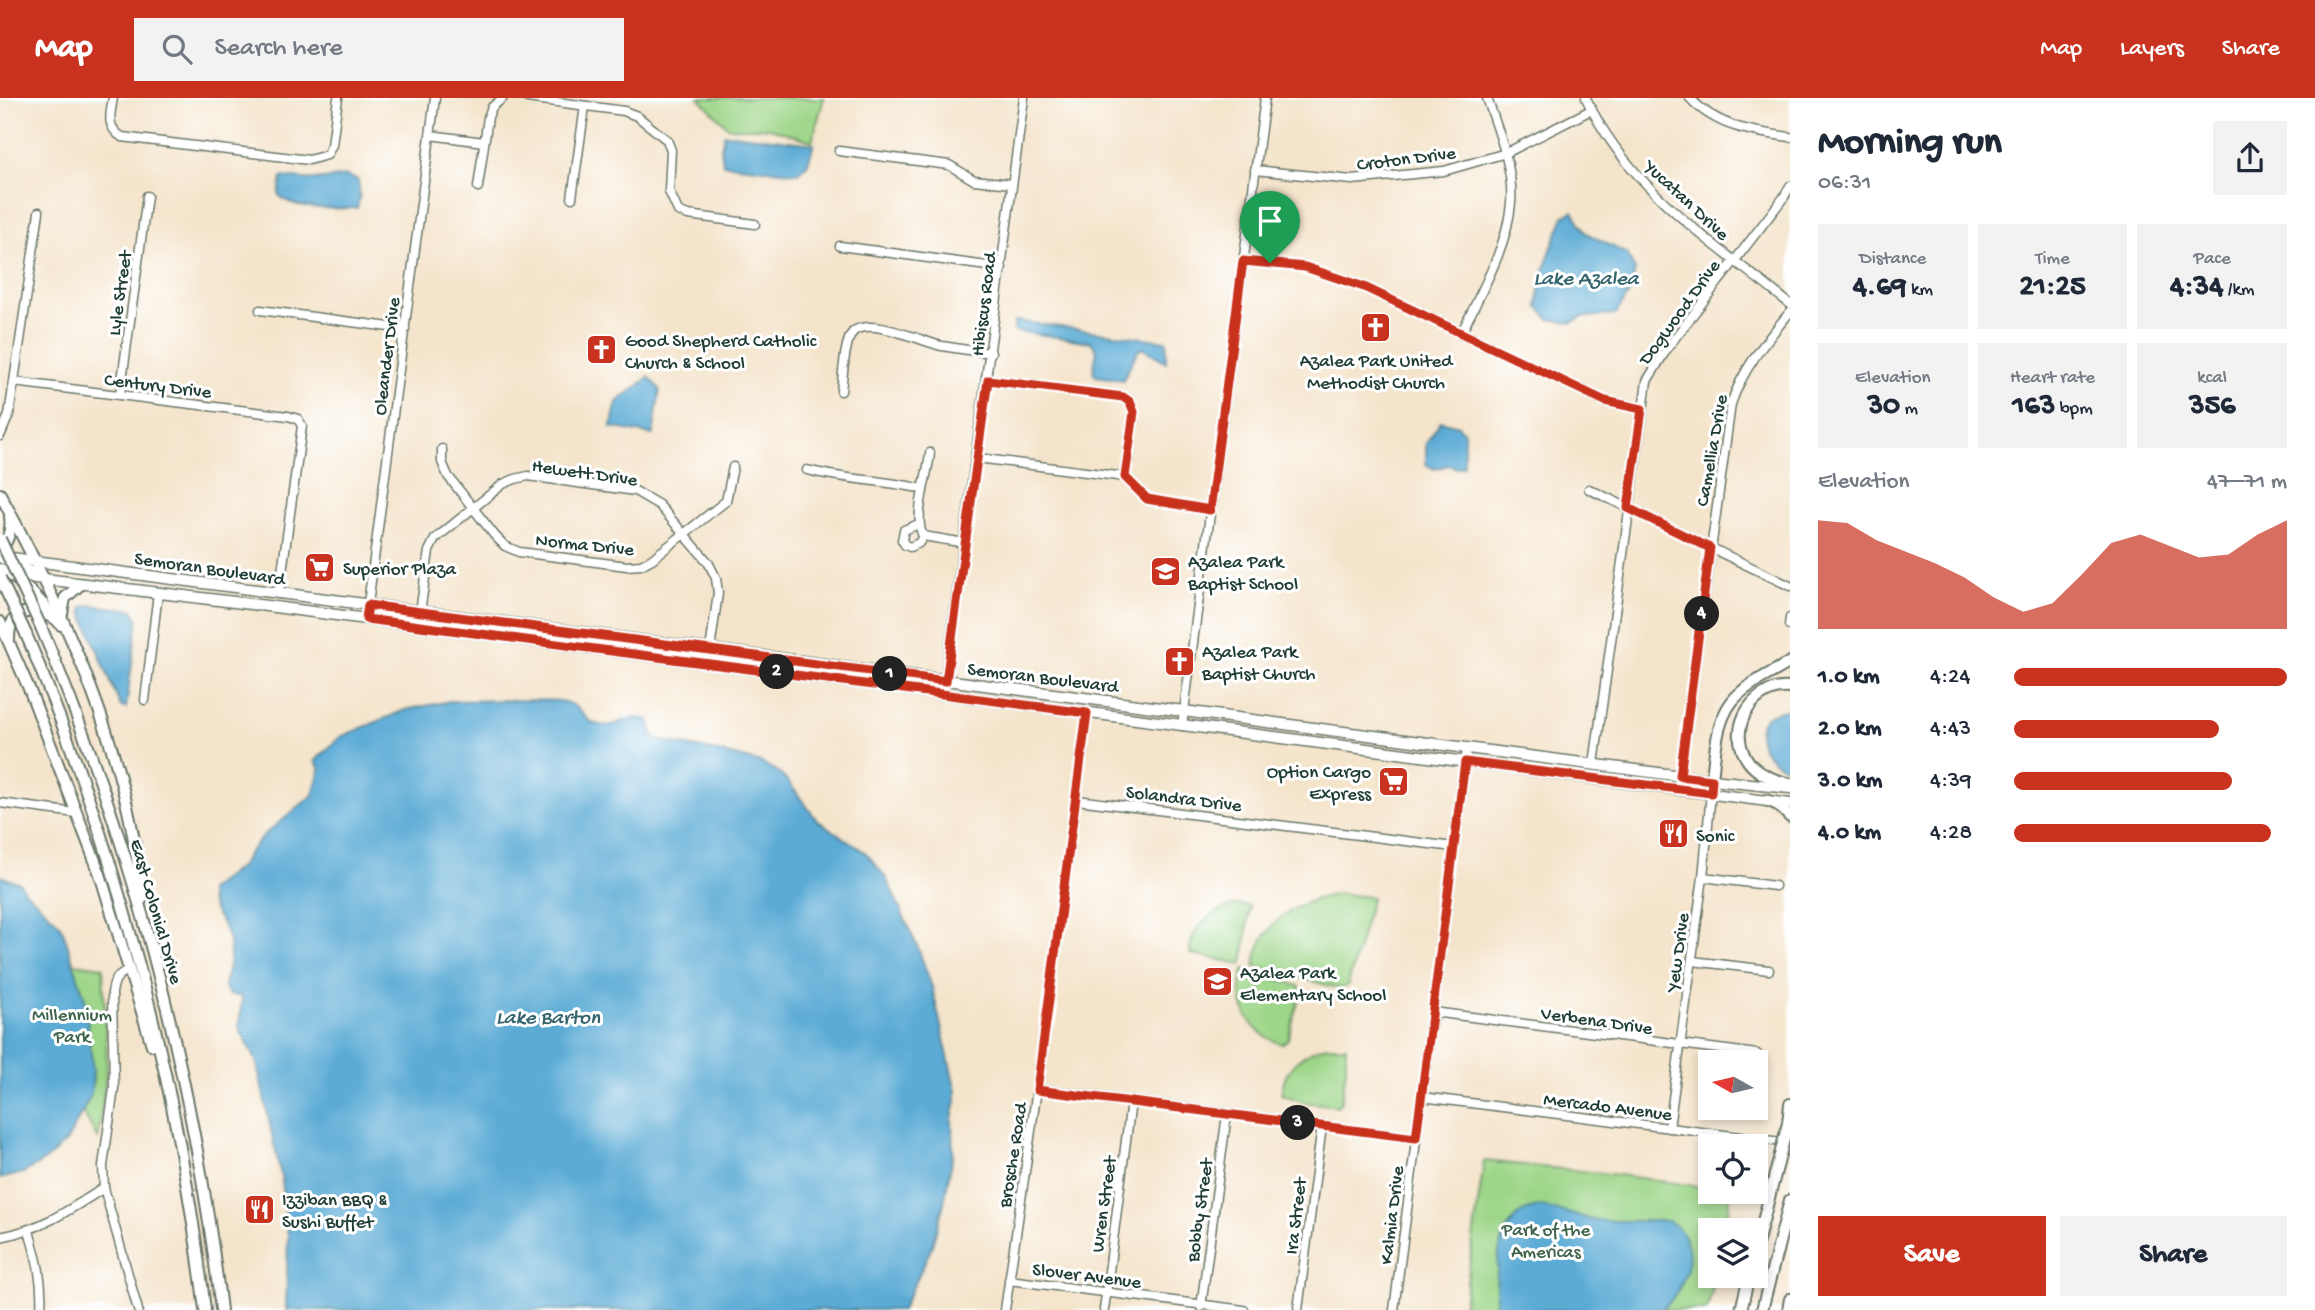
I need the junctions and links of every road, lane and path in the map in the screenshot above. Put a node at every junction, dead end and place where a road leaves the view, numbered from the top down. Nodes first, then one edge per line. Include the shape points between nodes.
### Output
1 (113, 98) edge
2 (338, 98) edge
3 (435, 98) edge
4 (503, 98) edge
5 (527, 98) edge
6 (1024, 98) edge
7 (1265, 98) edge
8 (1487, 98) edge
9 (1586, 98) edge
10 (1690, 98) edge
11 (585, 106) junction
12 (1591, 110) junction
13 (430, 135) junction
14 (1790, 137) edge
15 (484, 142) junction
16 (839, 151) dead end
17 (1506, 153) junction
18 (1255, 170) junction
19 (1012, 184) junction
20 (1790, 186) edge
21 (478, 187) dead end
22 (147, 196) dead end
23 (572, 198) dead end
24 (39, 212) dead end
25 (755, 224) dead end
26 (840, 246) dead end
27 (1243, 261) junction
28 (1734, 261) junction
29 (1002, 268) junction
30 (1790, 304) edge
31 (260, 310) dead end
32 (1790, 312) edge
33 (405, 329) junction
34 (1461, 334) junction
35 (991, 353) junction
36 (988, 380) junction
37 (15, 382) junction
38 (841, 391) dead end
39 (120, 395) junction
40 (1642, 409) junction
41 (0, 436) edge
42 (442, 449) dead end
43 (930, 453) dead end
44 (977, 458) junction
45 (733, 467) dead end
46 (807, 470) dead end
47 (1125, 477) junction
48 (923, 489) junction
49 (1589, 489) dead end
50 (0, 494) edge
51 (473, 508) junction
52 (1628, 508) junction
53 (8, 509) junction
54 (1210, 510) junction
55 (919, 524) junction
56 (684, 535) junction
57 (923, 536) junction
58 (0, 539) edge
59 (965, 543) junction
60 (1710, 548) junction
61 (0, 555) edge
62 (35, 561) junction
63 (22, 568) junction
64 (3, 574) edge
65 (45, 579) junction
66 (81, 584) junction
67 (1790, 586) edge
68 (0, 593) edge
69 (158, 593) junction
70 (279, 594) junction
71 (368, 605) junction
72 (420, 612) junction
73 (59, 618) junction
74 (366, 619) junction
75 (0, 622) edge
76 (9, 643) junction
77 (710, 650) junction
78 (730, 652) junction
79 (688, 661) junction
80 (1790, 662) edge
81 (708, 663) junction
82 (946, 681) junction
83 (979, 685) junction
84 (1790, 688) edge
85 (912, 690) junction
86 (948, 695) junction
87 (145, 700) dead end
88 (1183, 712) junction
89 (1087, 713) junction
90 (1182, 726) junction
91 (1467, 748) junction
92 (1465, 762) junction
93 (1594, 764) junction
94 (1680, 776) junction
95 (1712, 780) junction
96 (1790, 786) edge
97 (1711, 793) junction
98 (1077, 800) junction
99 (1766, 800) junction
100 (0, 803) edge
101 (1790, 803) edge
102 (76, 813) junction
103 (1790, 817) edge
104 (1454, 848) junction
105 (1703, 877) junction
106 (1775, 886) dead end
107 (144, 923) junction
108 (1692, 961) junction
109 (130, 968) junction
110 (1769, 970) dead end
111 (1433, 1012) junction
112 (1680, 1046) junction
113 (1718, 1050) edge
114 (167, 1084) junction
115 (1037, 1090) junction
116 (1422, 1097) junction
117 (1131, 1102) junction
118 (1790, 1104) edge
119 (1227, 1114) junction
120 (1789, 1118) edge
121 (1322, 1126) junction
122 (1669, 1128) junction
123 (1416, 1138) junction
124 (1790, 1143) edge
125 (180, 1155) junction
126 (104, 1188) junction
127 (1790, 1200) edge
128 (1764, 1218) edge
129 (29, 1231) junction
130 (0, 1237) edge
131 (214, 1257) junction
132 (198, 1258) junction
133 (1009, 1280) junction
134 (1746, 1288) edge
135 (218, 1290) junction
136 (1106, 1293) junction
137 (1790, 1299) edge
138 (1201, 1307) edge
139 (41, 1310) edge
140 (138, 1310) edge
141 (205, 1310) edge
142 (220, 1310) edge
143 (1005, 1310) edge
144 (1104, 1310) edge
145 (1244, 1310) edge
146 (1297, 1310) edge
147 (1394, 1310) edge
148 (1741, 1310) edge
149 (1762, 1310) edge
150 (1788, 1310) edge

1 - 2 street via 109,122 122,137 309,160 327,155 332,145
3 - 13 street, Oleander Drive
4 - 15 street via 492,107
5 - 11 street
6 - 19 street, Hibiscus Road
7 - 18 street
8 - 17 street
9 - 12 street, Yucatan Drive
10 - 14 street via 1727,124
11 - 23 street
11 - 25 street via 637,116 667,140 671,150 669,191 678,211
12 - 17 street, Croton Drive
12 - 28 street, Yucatan Drive via 1653,192
13 - 15 street
13 - 33 street, Oleander Drive
15 - 21 street
16 - 19 street via 949,165 974,180
17 - 18 street, Croton Drive via 1444,171 1352,180
17 - 34 street via 1511,202 1501,248
18 - 27 street
19 - 29 street, Hibiscus Road
20 - 28 street, Dogwood Drive
22 - 39 street, Lyle Street
24 - 37 street
26 - 29 street
27 - 34 street via 1305,267 1337,277
27 - 54 street
28 - 30 street, Yucatan Drive
28 - 40 street, Dogwood Drive via 1668,347 1647,381
29 - 35 street, Hibiscus Road
31 - 33 street
32 - 60 street, Camellia Drive via 1737,384
33 - 71 street, Oleander Drive
34 - 40 street via 1605,401
35 - 36 street, Hibiscus Road
35 - 38 street via 864,327 849,338
36 - 44 street, Hibiscus Road
36 - 47 street via 1123,397 1134,412
37 - 39 street, Century Drive
37 - 41 street
39 - 70 street, Century Drive via 298,419 302,426
40 - 52 street, Dogwood Drive
42 - 51 street, Norma Drive via 448,476
43 - 48 street
44 - 47 street
44 - 59 street, Hibiscus Road
45 - 56 street, Norma Drive via 726,501
46 - 48 street
47 - 54 street via 1147,499
48 - 55 street
49 - 52 street
50 - 53 highway
51 - 56 street, Hewett Drive via 503,484 528,476 635,491 659,505
51 - 56 street, Norma Drive via 505,546 586,561 641,565
51 - 72 street, Hewett Drive via 435,539
52 - 60 street
52 - 93 street, Dogwood Drive
53 - 61 highway via 11,528
53 - 62 highway
54 - 88 street
55 - 57 street
55 - 57 street via 904,530 902,540 910,547
56 - 77 street, Hewett Drive via 716,578
57 - 59 street
58 - 107 highway, East Colonial Drive, bridge via 41,627 98,774
59 - 82 street, Hibiscus Road
60 - 67 street
60 - 94 street, Camellia Drive
61 - 62 main road, Semoran Boulevard
61 - 63 highway
62 - 63 highway
62 - 65 highway
62 - 70 main road, Semoran Boulevard
63 - 64 highway
63 - 65 highway
64 - 65 main road, Semoran Boulevard
64 - 68 highway
64 - 73 highway via 33,593
64 - 114 highway, East Colonial Drive, bridge via 97,825 136,955
65 - 66 main road, Semoran Boulevard
65 - 73 highway
66 - 69 main road, Semoran Boulevard
66 - 73 highway via 65,598
69 - 74 main road, Semoran Boulevard
69 - 87 street
70 - 71 main road, Semoran Boulevard
71 - 72 main road, Semoran Boulevard
71 - 74 street, Oleander Drive
72 - 77 main road, Semoran Boulevard
73 - 76 highway via 24,612 12,623
73 - 107 highway via 108,733 126,796
74 - 79 main road, Semoran Boulevard
75 - 76 highway
76 - 102 highway
77 - 78 main road, Semoran Boulevard
77 - 79 main road via 706,656
78 - 81 main road via 717,654
78 - 82 main road, Semoran Boulevard
79 - 81 main road, Semoran Boulevard
80 - 95 highway via 1737,695 1719,734
81 - 85 main road, Semoran Boulevard
82 - 83 main road, Semoran Boulevard
82 - 85 main road via 933,689
83 - 86 main road
83 - 88 main road, Semoran Boulevard
84 - 96 highway via 1770,690 1749,706 1742,719 1740,743 1752,765
85 - 86 main road, Semoran Boulevard
86 - 89 main road, Semoran Boulevard
88 - 90 street
88 - 91 main road, Semoran Boulevard
89 - 90 main road, Semoran Boulevard
89 - 98 street, Brosche Road
90 - 92 main road, Semoran Boulevard
91 - 92 street, Kalmia Drive
91 - 93 main road, Semoran Boulevard
92 - 97 main road, Semoran Boulevard
92 - 104 street, Kalmia Drive
93 - 94 main road, Semoran Boulevard
94 - 95 main road, Semoran Boulevard
95 - 96 main road, Semoran Boulevard
95 - 97 main road, Yew Drive
97 - 99 main road, Semoran Boulevard
97 - 105 street, Yew Drive
98 - 104 street, Solandra Drive
98 - 115 street, Brosche Road
99 - 101 main road, Semoran Boulevard
99 - 103 highway
100 - 102 street
102 - 109 highway
104 - 111 street, Kalmia Drive
105 - 106 street
105 - 108 street, Yew Drive
107 - 131 highway, East Colonial Drive via 179,1063
108 - 110 street
108 - 112 street, Yew Drive
109 - 114 highway
109 - 126 street via 114,979 112,993 114,1088
111 - 112 street, Verbena Drive
111 - 116 street, Kalmia Drive
112 - 113 street, Verbena Drive
112 - 122 street, Yew Drive
114 - 125 highway, East Colonial Drive
115 - 117 street
115 - 133 street, Brosche Road
116 - 122 street, Mercado Avenue
116 - 123 street, Kalmia Drive
117 - 119 street
117 - 136 street, Wren Street
118 - 120 highway
119 - 121 street
119 - 138 street, Bobby Street
120 - 128 highway, bridge
121 - 123 street
121 - 146 street, Ira Street
122 - 124 street, Mercado Avenue
123 - 147 street, Kalmia Drive
125 - 131 highway via 190,1171 202,1241
125 - 132 highway, East Colonial Drive
126 - 129 street via 57,1219
126 - 140 street
127 - 149 highway
129 - 130 street
129 - 139 street via 41,1269
131 - 135 highway, East Colonial Drive
132 - 135 highway via 206,1264
132 - 141 highway, East Colonial Drive
133 - 136 street, Slover Avenue
133 - 143 street, Brosche Road
134 - 148 highway
135 - 142 highway, East Colonial Drive
136 - 138 street, Slover Avenue
136 - 144 street, Wren Street
137 - 150 highway
138 - 145 street, Slover Avenue

